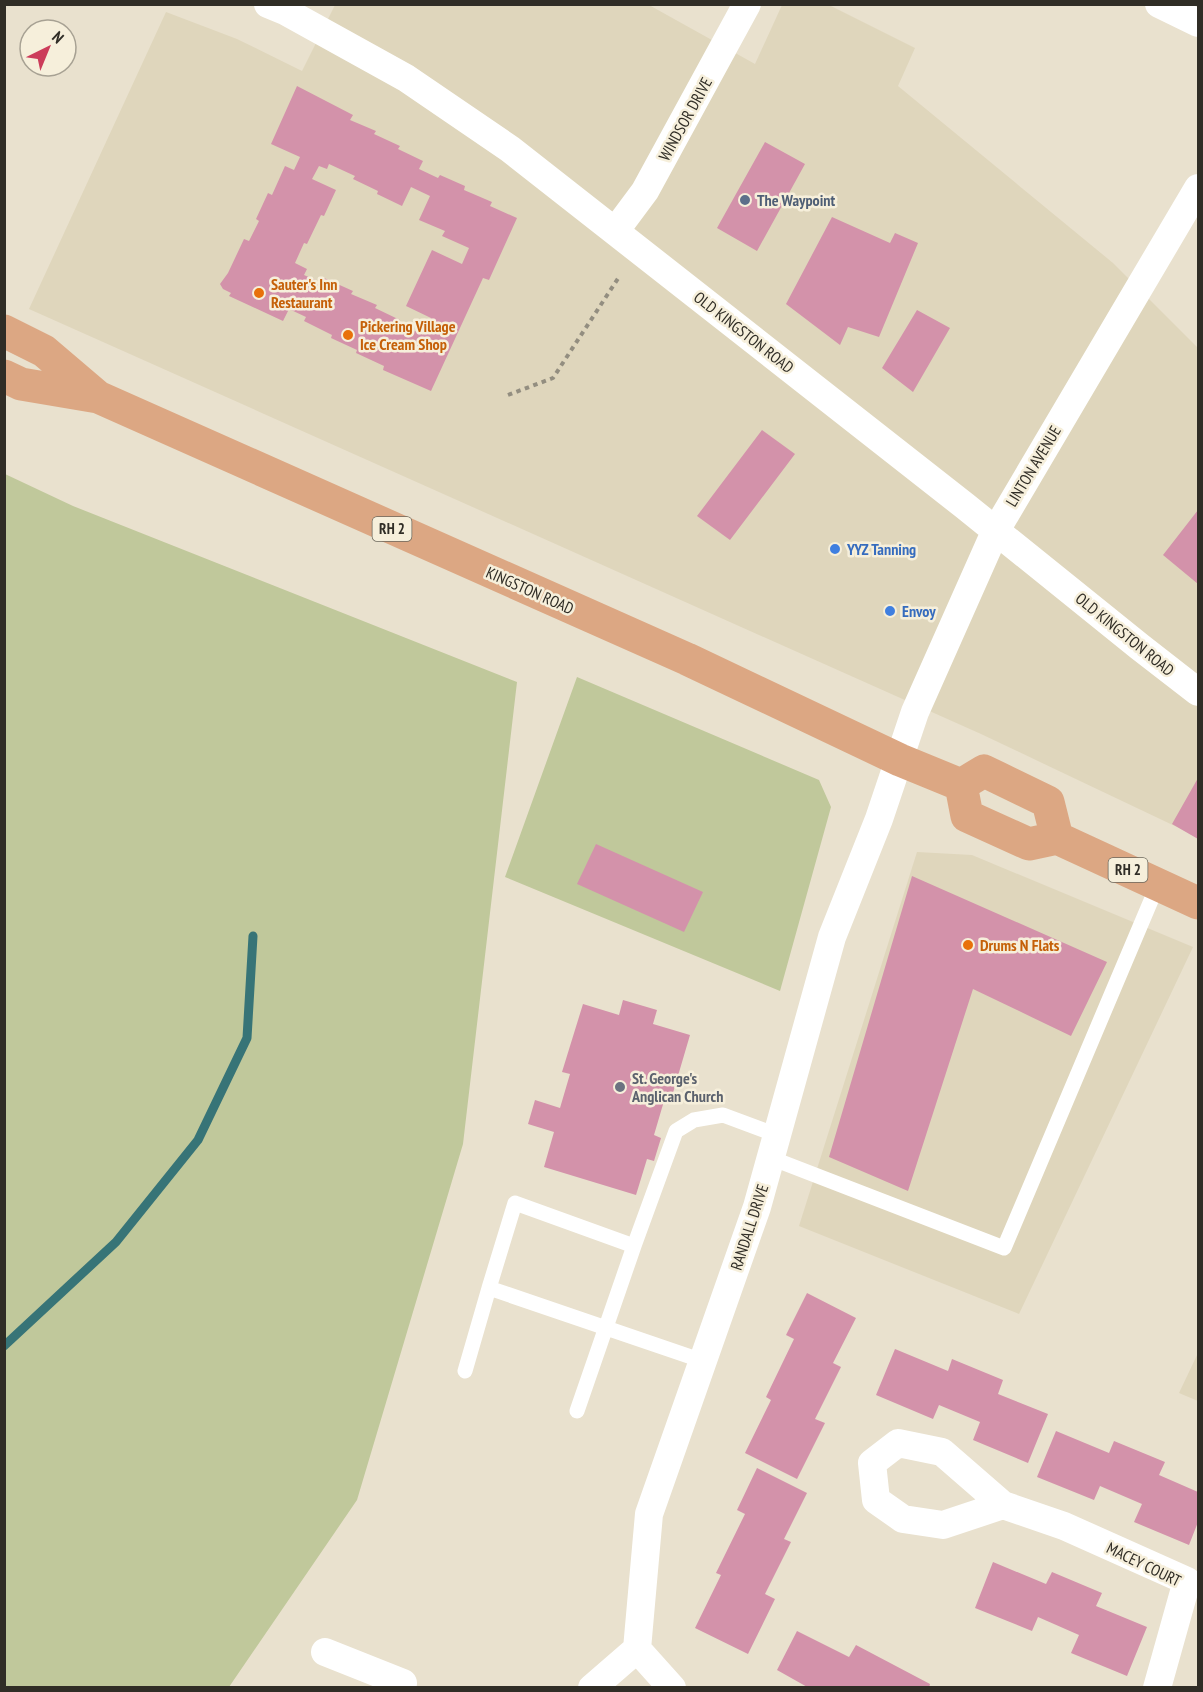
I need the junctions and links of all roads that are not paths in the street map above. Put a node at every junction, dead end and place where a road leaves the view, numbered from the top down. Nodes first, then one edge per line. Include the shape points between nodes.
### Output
1 (268, 4) edge
2 (747, 4) edge
3 (1159, 4) edge
4 (1198, 23) edge
5 (1198, 188) edge
6 (616, 230) junction
7 (4, 331) edge
8 (4, 376) edge
9 (99, 397) junction
10 (995, 532) junction
11 (1198, 692) edge
12 (900, 760) junction
13 (961, 785) junction
14 (1057, 838) junction
15 (1158, 884) junction
16 (1198, 903) edge
17 (774, 1147) junction
18 (634, 1246) junction
19 (489, 1288) junction
20 (605, 1327) junction
21 (703, 1360) junction
22 (465, 1371) dead end
23 (577, 1411) dead end
24 (1002, 1505) dead end
25 (637, 1649) junction
26 (325, 1652) dead end
27 (404, 1686) edge
28 (592, 1688) edge
29 (672, 1688) edge
30 (1157, 1688) edge

1 - 6 street, OLD KINGSTON ROAD via 406,78 510,148
2 - 6 street, WINDSOR DRIVE via 645,191
3 - 4 street
5 - 10 street, LINTON AVENUE
6 - 10 street, OLD KINGSTON ROAD
7 - 9 main road, RH 2 via 44,351
8 - 9 main road, RH 2 via 21,384
9 - 12 main road, KINGSTON ROAD / RH 2 via 687,659
10 - 11 street, OLD KINGSTON ROAD
10 - 12 street, LINTON AVENUE via 915,712
12 - 13 main road, KINGSTON ROAD / RH 2
12 - 17 street, RANDALL DRIVE via 832,938
13 - 14 main road via 967,816 1029,844
13 - 14 main road via 984,771 1047,802
14 - 15 main road, RH 2
15 - 16 main road, RH 2
15 - 17 lane via 1004,1248
17 - 18 lane via 723,1115 694,1120 676,1131
17 - 21 street, RANDALL DRIVE
18 - 19 lane via 514,1203
18 - 20 lane
19 - 20 lane
19 - 22 lane
20 - 21 lane
20 - 23 lane
21 - 25 street, RANDALL DRIVE via 649,1514
24 - 30 street, MACEY COURT via 1064,1526 1187,1581
25 - 28 street
25 - 29 street
26 - 27 street

